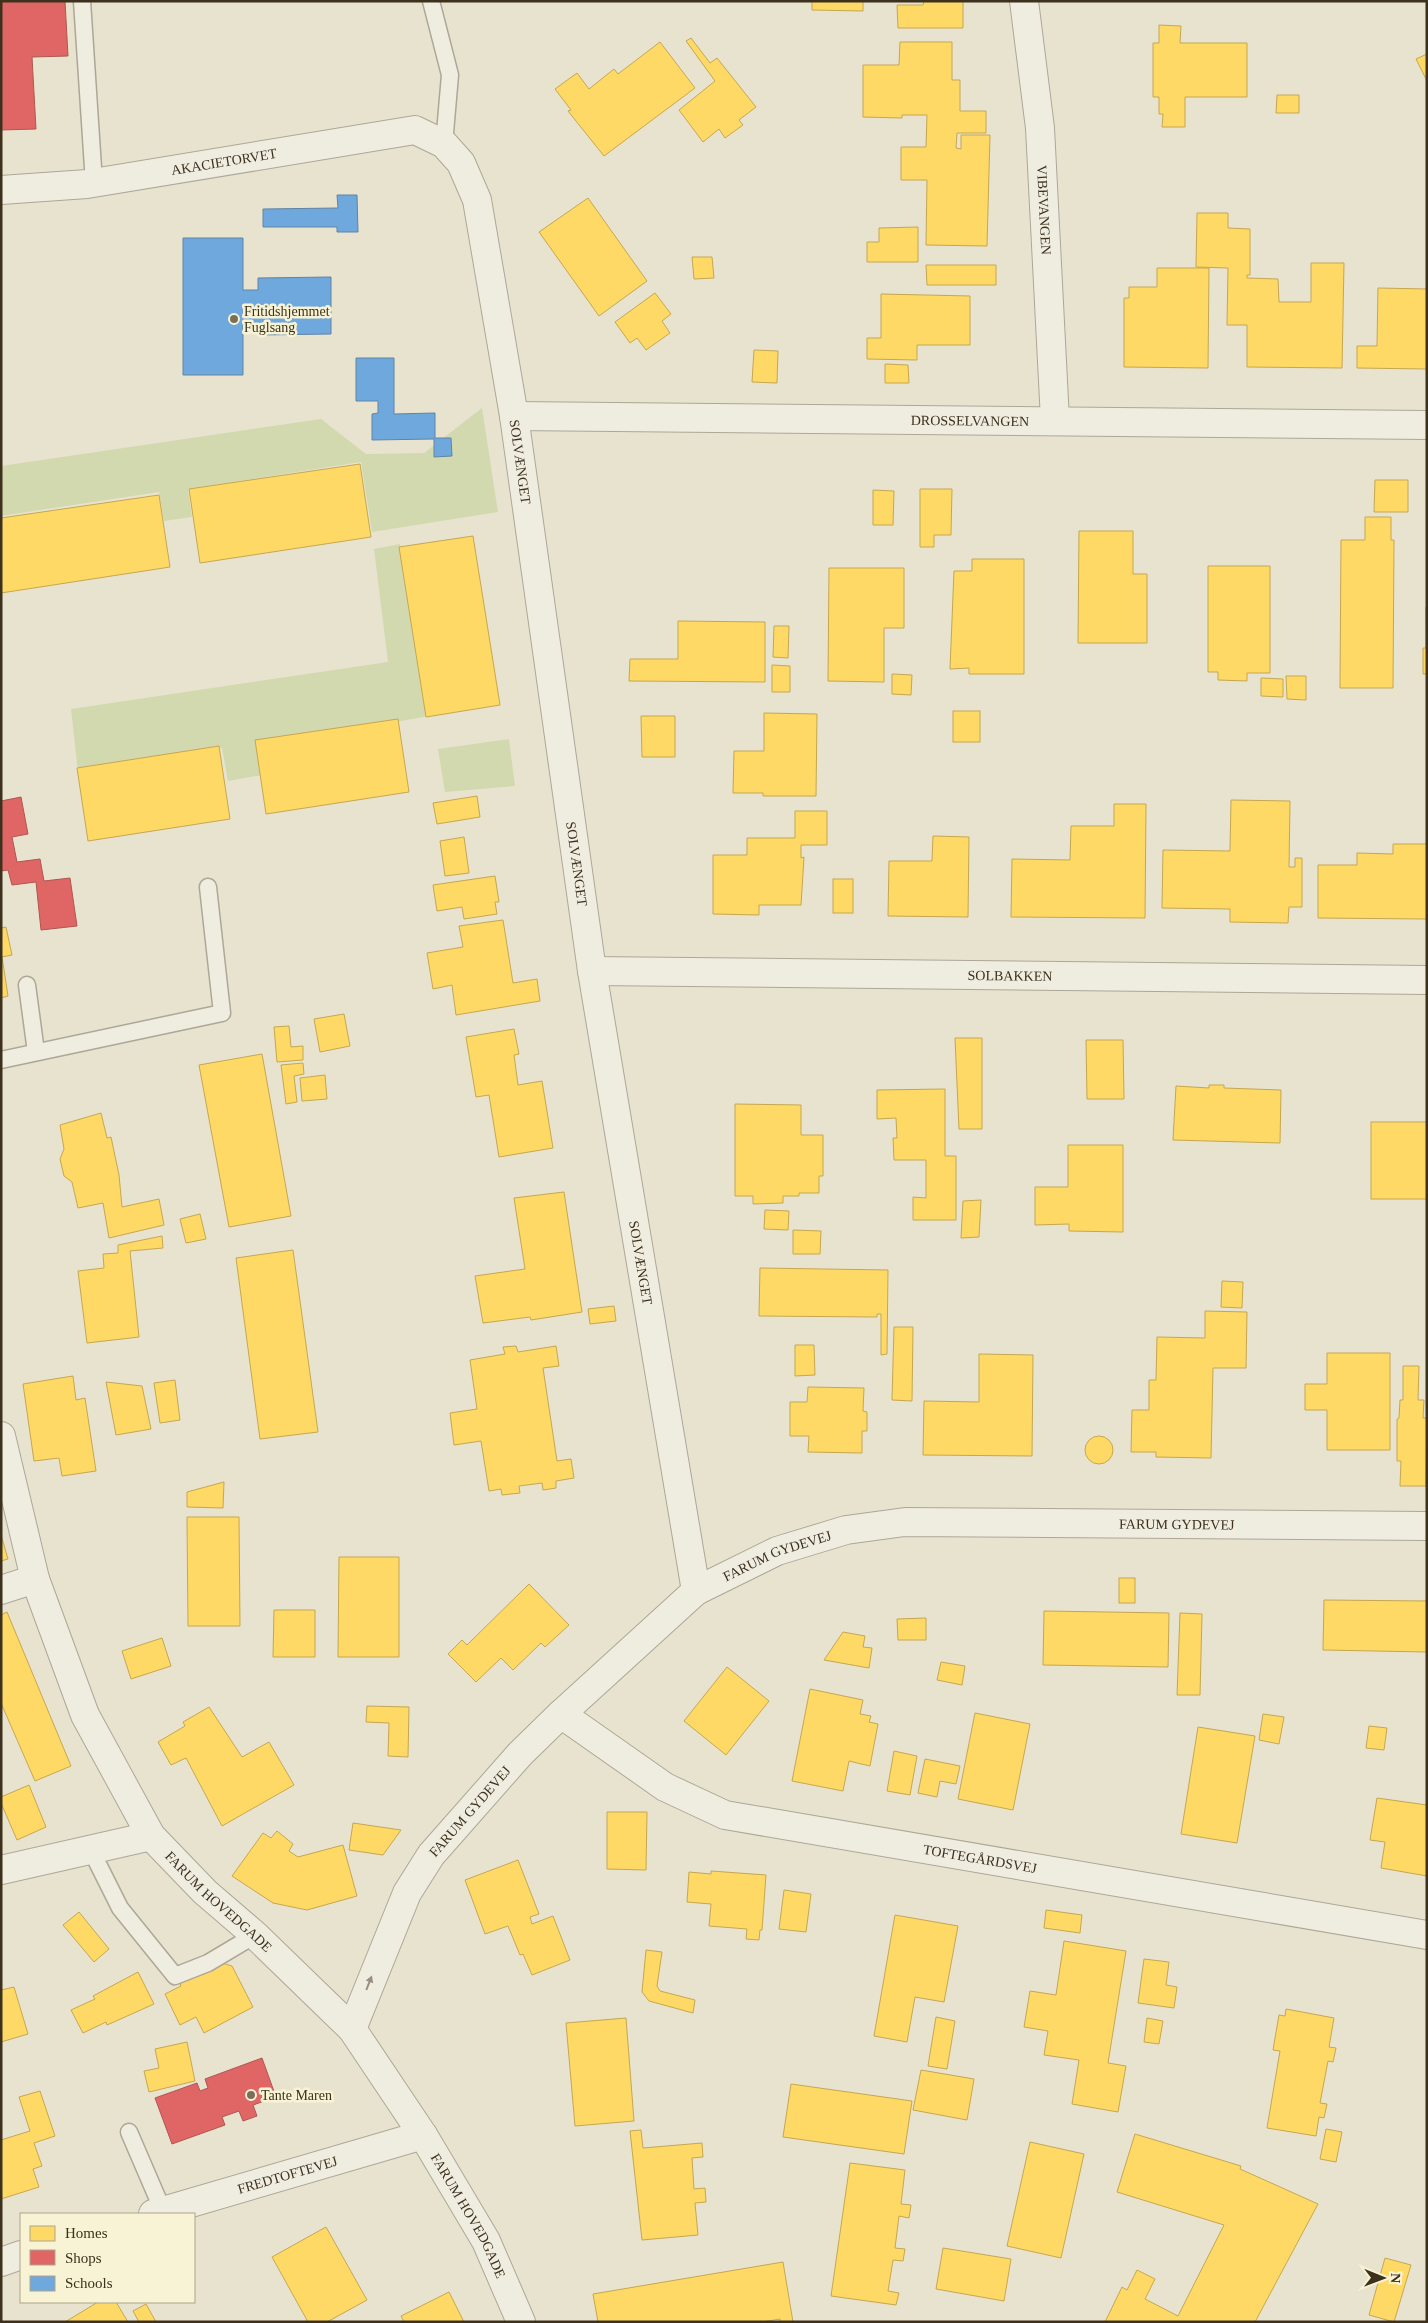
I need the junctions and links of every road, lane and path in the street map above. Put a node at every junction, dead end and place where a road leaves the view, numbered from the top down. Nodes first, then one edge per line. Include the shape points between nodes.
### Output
1 (82, 1) edge
2 (431, 1) edge
3 (1024, 1) edge
4 (444, 144) junction
5 (94, 183) junction
6 (1, 190) edge
7 (514, 416) junction
8 (1055, 420) junction
9 (1427, 425) edge
10 (208, 887) dead end
11 (592, 971) junction
12 (1427, 980) edge
13 (27, 985) dead end
14 (36, 1052) junction
15 (1, 1060) edge
16 (1, 1436) edge
17 (1427, 1526) edge
18 (35, 1579) junction
19 (1, 1590) edge
20 (696, 1591) junction
21 (561, 1714) junction
22 (151, 1836) junction
23 (90, 1850) junction
24 (1, 1870) edge
25 (255, 1935) junction
26 (1427, 1935) edge
27 (352, 2028) junction
28 (129, 2132) dead end
29 (423, 2135) junction
30 (158, 2213) edge
31 (20, 2255) edge
32 (1, 2262) edge
33 (521, 2322) edge

1 - 5 lane
2 - 4 lane via 450,75
3 - 8 street, VIBEVANGEN via 1040,128
4 - 5 street, AKACIETORVET via 415,130
4 - 7 street, SOLVÆNGET via 461,163 477,200
5 - 6 street, AKACIETORVET
7 - 8 street, DROSSELVANGEN
7 - 11 street, SOLVÆNGET
8 - 9 street, DROSSELVANGEN
10 - 14 lane via 222,1013
11 - 12 street, SOLBAKKEN
11 - 20 street, SOLVÆNGET
13 - 14 lane
14 - 15 lane
16 - 18 street, FARUM HOVEDGADE
17 - 20 street, FARUM GYDEVEJ via 905,1522 846,1530 777,1551
18 - 19 street
18 - 22 street, FARUM HOVEDGADE via 85,1714
20 - 21 street, FARUM GYDEVEJ
21 - 26 street, TOFTEGÅRDSVEJ via 665,1787 725,1815
27 -> 21 street, FARUM GYDEVEJ via 407,1892 431,1855 520,1754
22 - 23 street
22 - 25 street, FARUM HOVEDGADE via 205,1892
23 - 24 street
23 - 25 lane via 120,1908 175,1976 208,1963
25 - 27 street, FARUM HOVEDGADE
27 - 29 street, FARUM HOVEDGADE
28 - 30 lane
29 - 30 street, FREDTOFTEVEJ
29 - 33 street, FARUM HOVEDGADE via 486,2241
31 - 32 street

